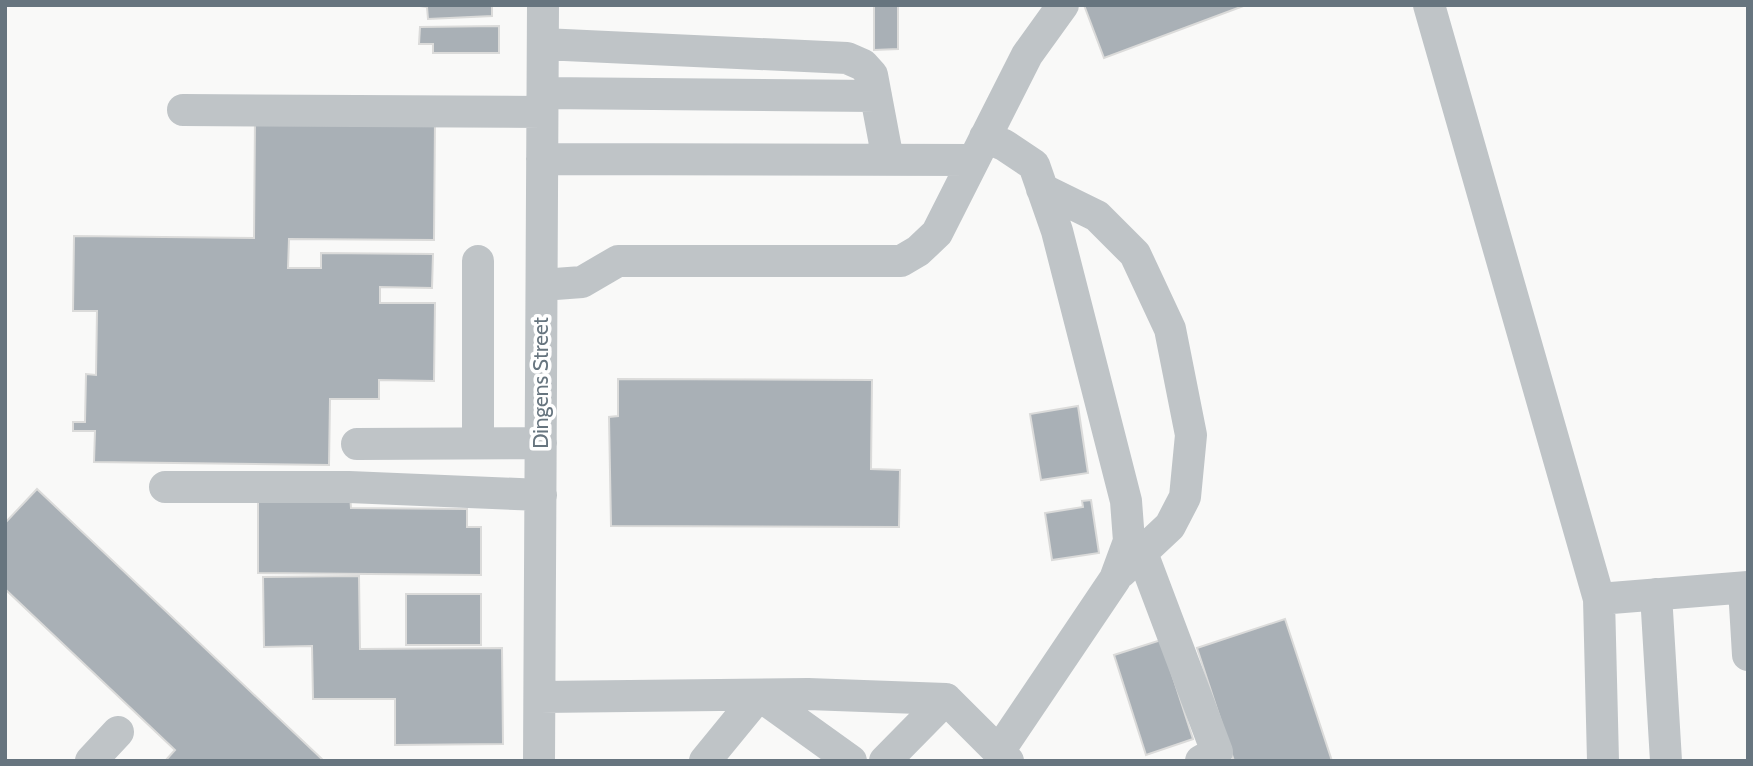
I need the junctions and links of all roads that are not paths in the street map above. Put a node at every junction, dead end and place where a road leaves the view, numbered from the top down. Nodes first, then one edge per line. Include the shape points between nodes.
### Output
1 (543, 5) edge
2 (1063, 5) edge
3 (1429, 5) edge
4 (542, 44) junction
5 (876, 96) junction
6 (542, 103) junction
7 (183, 110) dead end
8 (979, 149) junction
9 (542, 159) junction
10 (888, 160) junction
11 (1042, 189) junction
12 (478, 261) dead end
13 (542, 285) junction
14 (478, 443) junction
15 (541, 443) junction
16 (357, 444) dead end
17 (165, 486) dead end
18 (541, 495) junction
19 (1142, 553) junction
20 (1115, 579) junction
21 (1746, 587) edge
22 (1656, 594) junction
23 (1599, 599) junction
24 (1748, 655) edge
25 (759, 695) junction
26 (540, 697) junction
27 (946, 698) junction
28 (118, 732) dead end
29 (1003, 756) edge
30 (91, 761) edge
31 (539, 761) edge
32 (705, 761) edge
33 (851, 761) edge
34 (885, 761) edge
35 (1201, 761) edge
36 (1603, 761) edge
37 (1666, 761) edge

1 - 4 street, Dingens Street
2 - 8 street via 1027,55
3 - 23 street
4 - 5 street via 847,58 872,75
4 - 6 street, Dingens Street
5 - 6 street
5 - 10 street
6 - 7 street
6 - 9 street, Dingens Street
8 - 10 street
8 - 11 street via 1004,145 1034,166
8 - 13 street via 937,233 901,261 618,261 582,282
9 - 10 street
9 - 13 street, Dingens Street
11 - 19 street via 1097,216 1135,254 1170,329 1191,435 1185,496 1170,526
11 - 20 street via 1057,231 1126,501 1129,541
12 - 14 street
13 - 15 street, Dingens Street
14 - 15 street
14 - 16 street
15 - 18 street, Dingens Street
17 - 18 street via 349,486
18 - 26 street, Dingens Street
19 - 20 street
19 - 35 street via 1217,751
20 - 29 street
21 - 22 street
21 - 24 street
22 - 23 street
22 - 37 street
23 - 36 street
25 - 26 street
25 - 27 street
25 - 32 street
25 - 33 street
26 - 31 street, Dingens Street
27 - 29 street
27 - 34 street
28 - 30 street

